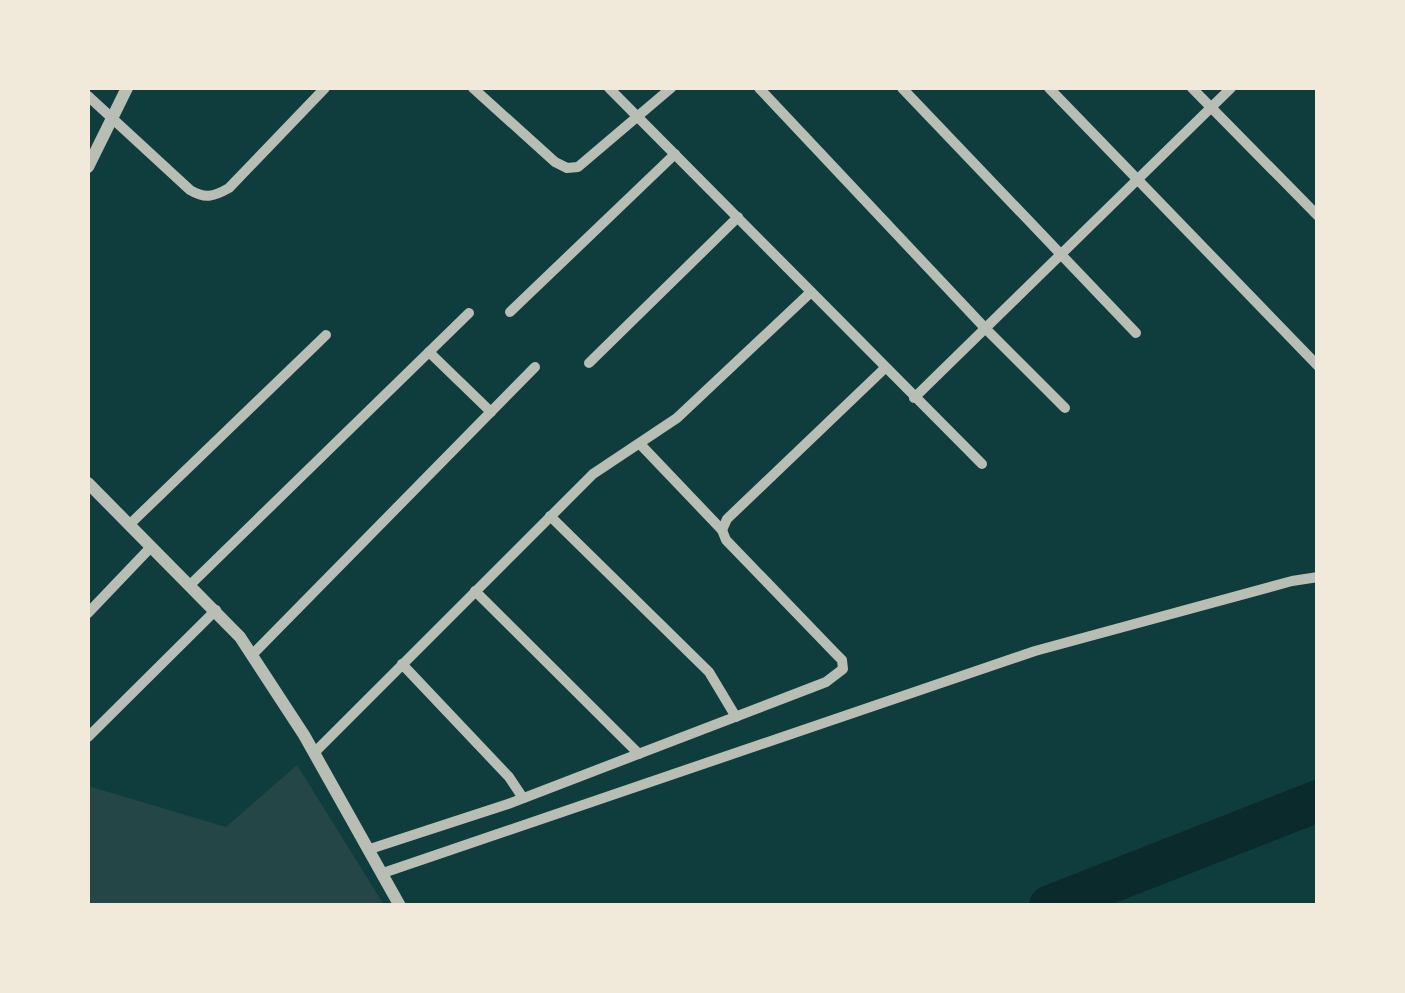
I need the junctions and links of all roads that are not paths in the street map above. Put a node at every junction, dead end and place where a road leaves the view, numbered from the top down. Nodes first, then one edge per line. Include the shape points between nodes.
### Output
1 (127, 88) edge
2 (473, 88) edge
3 (609, 88) edge
4 (671, 88) edge
5 (759, 88) edge
6 (902, 88) edge
7 (1049, 88) edge
8 (1192, 88) edge
9 (1231, 88) edge
10 (321, 89) edge
11 (88, 96) edge
12 (1210, 107) junction
13 (639, 116) junction
14 (111, 118) junction
15 (675, 154) junction
16 (88, 167) edge
17 (1139, 177) junction
18 (1318, 216) edge
19 (738, 217) junction
20 (1058, 254) junction
21 (811, 292) junction
22 (510, 312) dead end
23 (469, 313) dead end
24 (985, 328) junction
25 (1136, 333) dead end
26 (326, 335) dead end
27 (429, 352) junction
28 (590, 362) dead end
29 (1318, 366) edge
30 (535, 367) dead end
31 (885, 368) junction
32 (914, 398) junction
33 (1066, 408) dead end
34 (491, 412) junction
35 (640, 444) junction
36 (982, 464) dead end
37 (91, 493) edge
38 (550, 516) junction
39 (129, 525) junction
40 (722, 530) junction
41 (152, 547) junction
42 (1318, 577) edge
43 (191, 584) junction
44 (475, 592) junction
45 (216, 610) junction
46 (88, 612) edge
47 (252, 655) junction
48 (402, 664) junction
49 (736, 717) junction
50 (88, 737) edge
51 (315, 752) junction
52 (638, 754) junction
53 (523, 798) junction
54 (370, 848) junction
55 (383, 874) junction
56 (400, 906) edge

1 - 14 street
2 - 13 street via 567,168 578,167
3 - 13 street
4 - 13 street
5 - 24 street
6 - 20 street
7 - 17 street
8 - 12 street
9 - 12 street
10 - 14 street via 229,188 202,198
11 - 14 street
12 - 17 street
12 - 18 street
13 - 15 street
14 - 16 street
15 - 19 street
15 - 22 street
17 - 20 street
17 - 29 street
19 - 21 street
19 - 28 street
20 - 24 street
20 - 25 street
21 - 31 street
21 - 35 street via 677,418
23 - 27 street
24 - 32 street
24 - 33 street
26 - 39 street
27 - 34 street
27 - 43 street
30 - 34 street
31 - 32 street
31 - 40 street
32 - 36 street
34 - 47 street
35 - 38 street via 593,474
35 - 40 street
37 - 39 street
38 - 44 street
38 - 49 street via 709,672
39 - 41 street
40 - 49 street via 842,660 838,676
41 - 43 street
41 - 46 street
42 - 55 street via 1035,650
43 - 45 street
44 - 48 street
44 - 52 street
45 - 47 street
45 - 50 street
47 - 51 street
48 - 51 street
48 - 53 street
49 - 52 street
51 - 54 street
52 - 53 street
53 - 54 street
54 - 55 street
55 - 56 street

